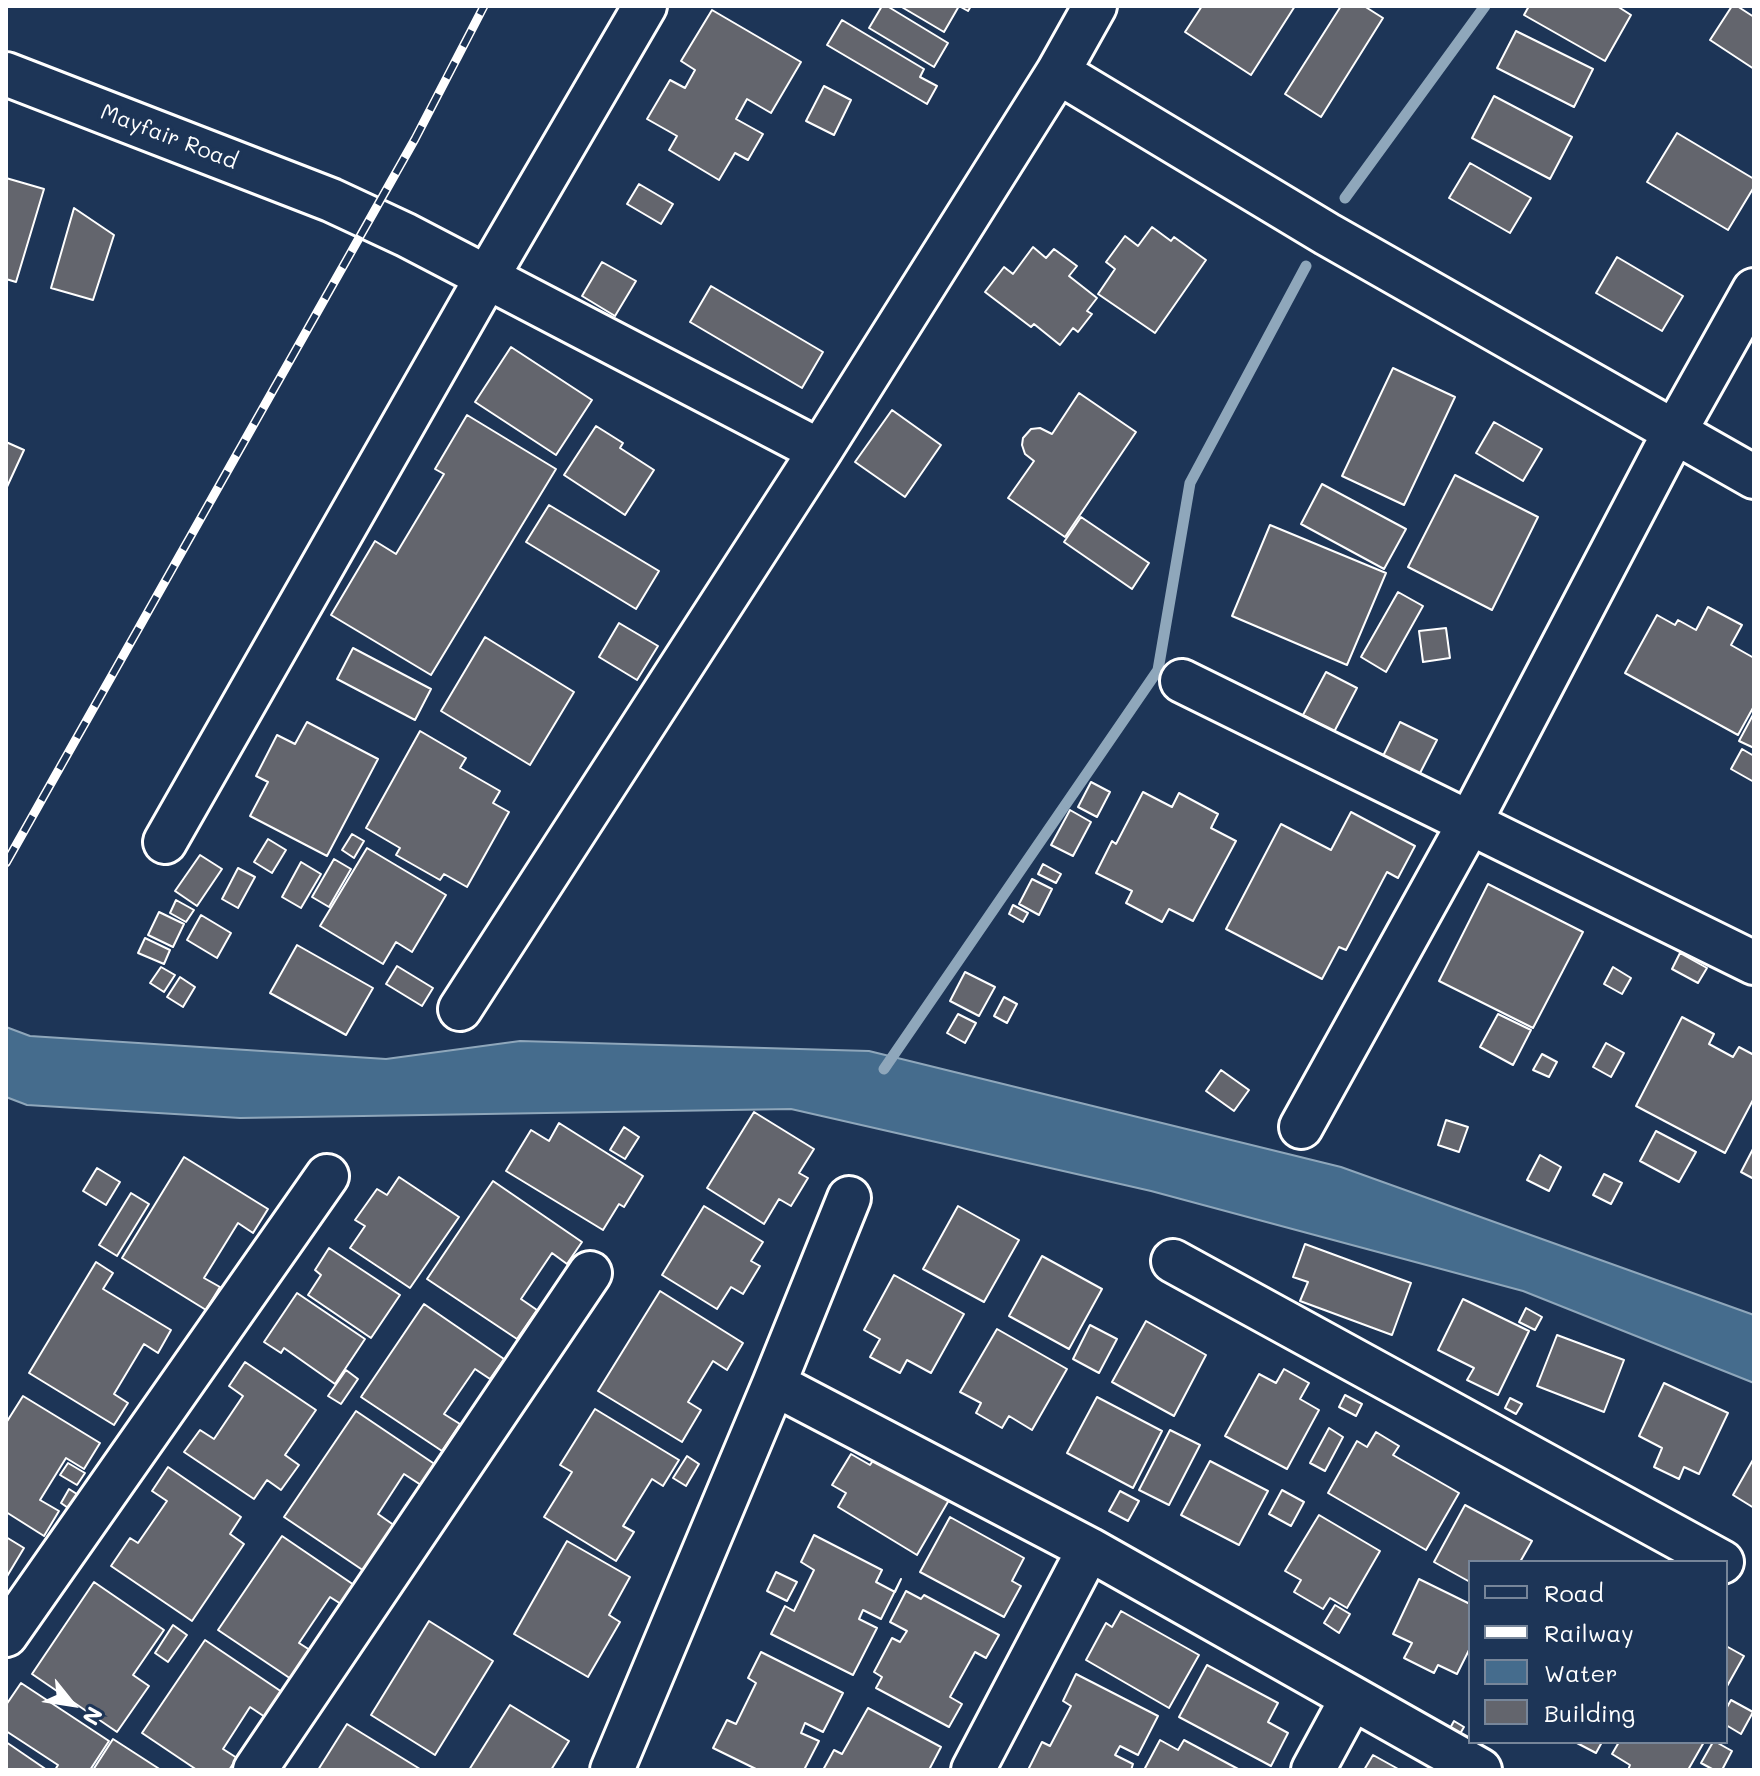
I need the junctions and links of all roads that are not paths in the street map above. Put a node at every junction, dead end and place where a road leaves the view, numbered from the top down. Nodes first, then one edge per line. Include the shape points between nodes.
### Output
1 (645, 6) edge
2 (1095, 6) edge
3 (1058, 72) junction
4 (6, 74) edge
5 (487, 277) junction
6 (1754, 290) edge
7 (1675, 431) junction
8 (820, 451) junction
9 (1754, 477) edge
10 (1182, 681) dead end
11 (1470, 822) junction
12 (165, 842) dead end
13 (1754, 963) edge
14 (460, 1009) dead end
15 (1301, 1127) dead end
16 (327, 1176) dead end
17 (849, 1198) dead end
18 (1173, 1261) dead end
19 (590, 1273) dead end
20 (774, 1384) junction
21 (1089, 1549) junction
22 (1719, 1560) edge
23 (1728, 1565) edge
24 (1754, 1579) edge
25 (6, 1635) edge
26 (1352, 1698) junction
27 (255, 1770) edge
28 (612, 1770) edge
29 (973, 1770) edge
30 (1313, 1770) edge
31 (1480, 1770) edge

1 - 5 street
2 - 3 street
3 - 7 street via 1327,234
3 - 8 street
4 - 5 street, Mayfair Road via 331,200
5 - 8 street, Mayfair Road
5 - 12 street
6 - 7 street
7 - 9 street
7 - 11 street
8 - 14 street
10 - 11 street
11 - 13 street
11 - 15 street
16 - 25 street
17 - 20 street
18 - 22 street
19 - 27 street
20 - 21 street
20 - 28 street
21 - 26 street
21 - 29 street
23 - 24 street
26 - 30 street
26 - 31 street

